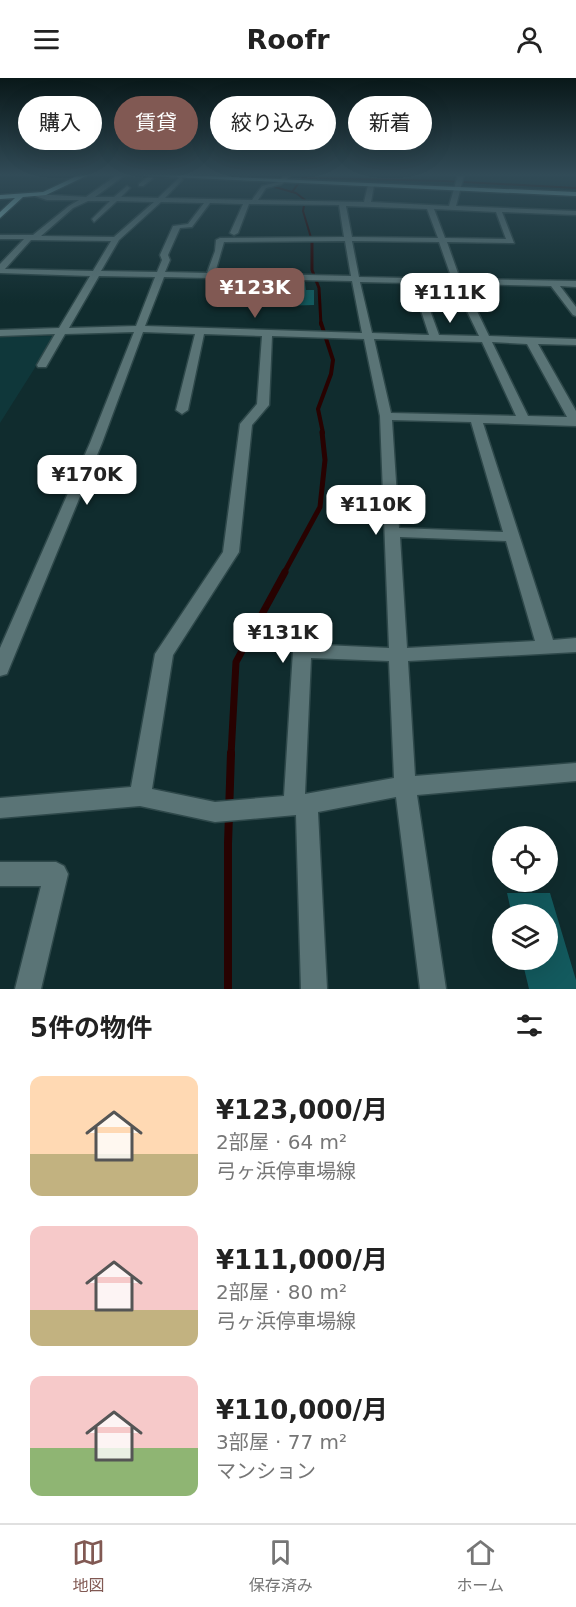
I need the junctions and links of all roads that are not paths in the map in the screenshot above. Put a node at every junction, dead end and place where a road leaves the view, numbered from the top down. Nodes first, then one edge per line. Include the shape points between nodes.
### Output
1 (58, 218) edge
2 (97, 218) edge
3 (140, 218) edge
4 (196, 218) edge
5 (242, 218) edge
6 (344, 218) edge
7 (434, 218) edge
8 (502, 218) edge
9 (94, 220) dead end
10 (234, 233) dead end
11 (0, 237) edge
12 (32, 238) junction
13 (116, 239) junction
14 (348, 239) junction
15 (441, 240) junction
16 (0, 270) edge
17 (95, 273) junction
18 (159, 274) junction
19 (210, 275) junction
20 (355, 278) junction
21 (415, 280) junction
22 (459, 281) junction
23 (554, 284) junction
24 (576, 284) edge
25 (576, 313) edge
26 (139, 329) junction
27 (62, 331) junction
28 (201, 331) junction
29 (0, 333) edge
30 (267, 333) junction
31 (369, 336) junction
32 (435, 338) junction
33 (486, 339) junction
34 (531, 340) junction
35 (576, 342) edge
36 (42, 365) dead end
37 (182, 410) dead end
38 (386, 416) junction
39 (476, 419) junction
40 (524, 420) junction
41 (576, 421) edge
42 (392, 532) junction
43 (511, 537) junction
44 (576, 645) edge
45 (546, 646) junction
46 (399, 654) junction
47 (0, 669) edge
48 (576, 771) edge
49 (405, 786) junction
50 (140, 796) junction
51 (300, 805) junction
52 (0, 808) edge
53 (0, 874) edge
54 (28, 989) edge
55 (314, 989) edge
56 (433, 989) edge

1 - 12 street
2 - 9 street
3 - 13 street
4 - 18 street via 190,226 177,226
5 - 10 street
6 - 14 street
7 - 15 street
8 - 15 street via 512,242
11 - 12 street
12 - 13 street
12 - 16 street
13 - 17 street
14 - 15 street
14 - 19 street via 220,240
14 - 20 street
15 - 22 street
16 - 17 street
17 - 18 street
17 - 27 street
18 - 19 street
18 - 26 street
19 - 20 street
20 - 21 street
20 - 31 street
21 - 22 street
21 - 32 street
22 - 23 street
22 - 33 street
23 - 24 street
23 - 25 street
26 - 27 street
26 - 28 street
26 - 47 street via 96,443
27 - 29 street
27 - 36 street
28 - 30 street
28 - 37 street
30 - 31 street
30 - 50 street via 263,405 246,424 231,552 164,654
31 - 32 street
31 - 38 street
32 - 33 street
33 - 34 street
33 - 40 street
34 - 35 street
34 - 41 street
38 - 39 street
38 - 42 street
39 - 40 street
39 - 43 street
40 - 41 street
42 - 43 street
42 - 46 street
43 - 45 street
44 - 45 street
45 - 46 street
46 - 49 street
46 - 51 street via 302,651
48 - 49 street
49 - 51 street
49 - 56 street
50 - 51 street via 215,812
50 - 52 street
51 - 55 street
53 - 54 street via 56,874

